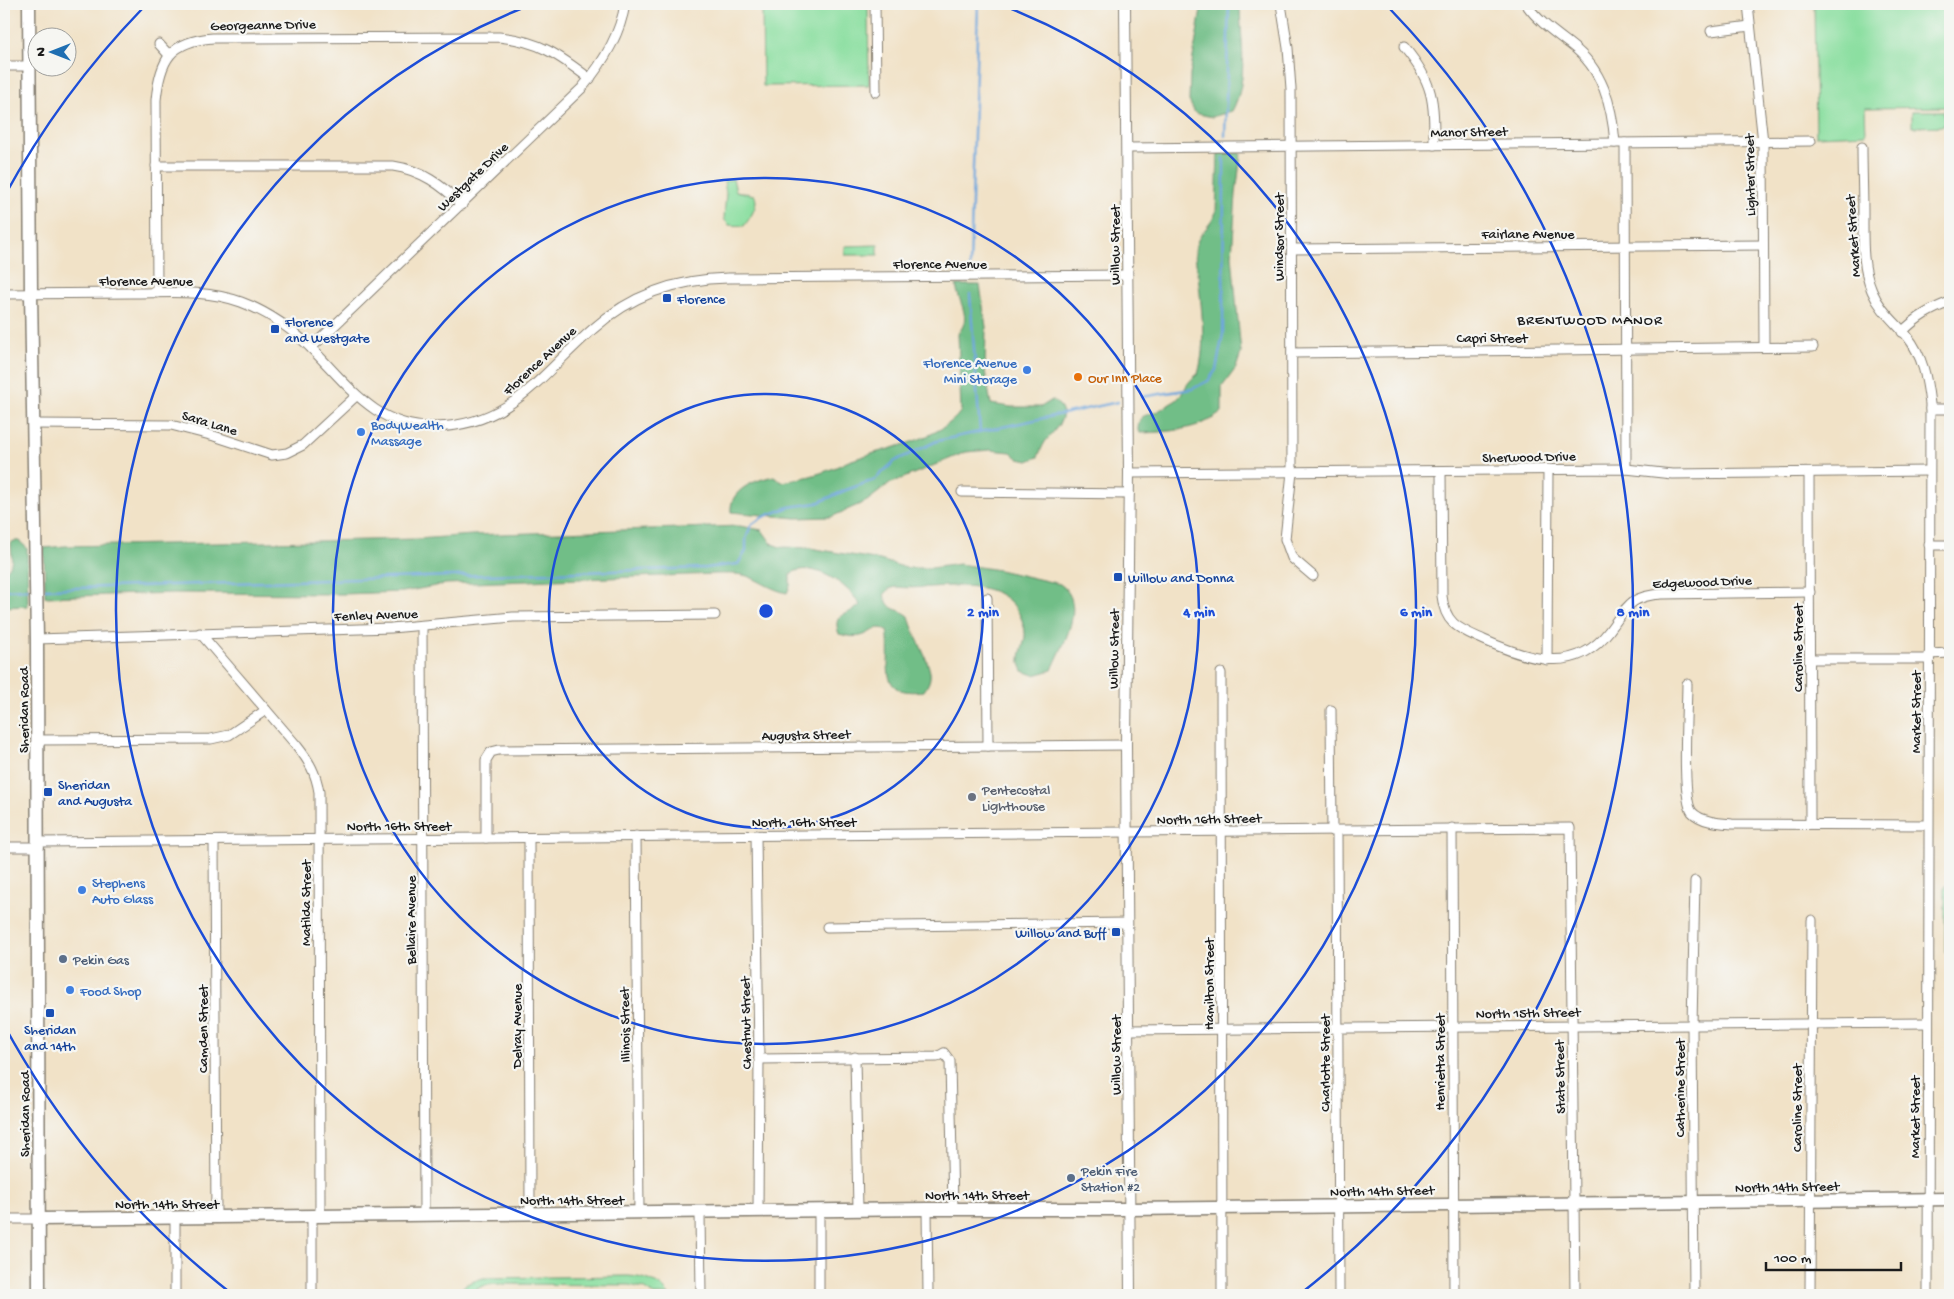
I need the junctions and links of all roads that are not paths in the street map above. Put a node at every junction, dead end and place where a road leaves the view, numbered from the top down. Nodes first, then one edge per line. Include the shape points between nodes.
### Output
1 (29, 4) edge
2 (625, 4) edge
3 (875, 4) edge
4 (1125, 4) edge
5 (1281, 4) edge
6 (1526, 4) edge
7 (1748, 4) edge
8 (1750, 26) junction
9 (29, 28) edge
10 (1711, 32) dead end
11 (159, 44) dead end
12 (1404, 47) dead end
13 (169, 54) junction
14 (4, 66) edge
15 (28, 66) edge
16 (30, 78) edge
17 (590, 79) junction
18 (876, 92) dead end
19 (1811, 141) dead end
20 (1763, 142) junction
21 (1620, 143) junction
22 (1434, 145) junction
23 (1291, 147) junction
24 (1862, 147) dead end
25 (1128, 148) junction
26 (156, 166) junction
27 (462, 205) junction
28 (1763, 245) junction
29 (1625, 246) junction
30 (1292, 249) junction
31 (1127, 275) junction
32 (157, 293) junction
33 (4, 294) edge
34 (31, 294) junction
35 (1950, 302) edge
36 (1902, 332) junction
37 (1764, 347) junction
38 (1813, 347) dead end
39 (311, 348) junction
40 (1624, 350) junction
41 (1292, 353) junction
42 (356, 396) junction
43 (1930, 409) junction
44 (1950, 409) edge
45 (34, 424) junction
46 (1548, 469) junction
47 (1626, 469) junction
48 (1441, 471) junction
49 (1929, 471) junction
50 (1292, 472) junction
51 (1129, 473) junction
52 (1809, 473) junction
53 (962, 492) dead end
54 (1129, 494) junction
55 (1950, 545) edge
56 (1930, 546) junction
57 (1313, 576) dead end
58 (1810, 592) junction
59 (987, 598) dead end
60 (715, 615) dead end
61 (422, 626) junction
62 (200, 633) junction
63 (37, 639) junction
64 (1950, 653) edge
65 (1929, 656) junction
66 (1811, 659) junction
67 (1547, 660) junction
68 (1221, 674) dead end
69 (1687, 684) dead end
70 (266, 710) junction
71 (1331, 710) dead end
72 (38, 740) junction
73 (1126, 745) junction
74 (988, 746) junction
75 (1810, 824) junction
76 (1928, 825) junction
77 (1452, 828) junction
78 (1570, 828) joint
79 (1220, 831) junction
80 (1334, 831) junction
81 (1126, 832) junction
82 (756, 835) junction
83 (636, 836) junction
84 (486, 838) junction
85 (529, 838) junction
86 (319, 839) junction
87 (424, 839) junction
88 (214, 841) junction
89 (38, 845) junction
90 (4, 848) edge
91 (1694, 881) dead end
92 (1812, 920) dead end
93 (1127, 923) junction
94 (827, 927) dead end
95 (1928, 1023) junction
96 (1692, 1024) junction
97 (1810, 1024) junction
98 (1572, 1025) junction
99 (1338, 1027) junction
100 (1453, 1027) junction
101 (1222, 1029) junction
102 (1128, 1030) junction
103 (855, 1057) junction
104 (759, 1059) junction
105 (1928, 1199) junction
106 (1950, 1199) edge
107 (1694, 1202) junction
108 (1809, 1202) junction
109 (1574, 1203) junction
110 (1454, 1204) junction
111 (1339, 1205) junction
112 (1222, 1206) junction
113 (927, 1209) junction
114 (953, 1209) junction
115 (1129, 1209) junction
116 (819, 1210) junction
117 (858, 1210) junction
118 (758, 1211) junction
119 (700, 1212) junction
120 (639, 1213) junction
121 (424, 1214) junction
122 (530, 1214) junction
123 (316, 1216) junction
124 (174, 1218) junction
125 (216, 1218) junction
126 (4, 1219) edge
127 (38, 1219) junction
128 (39, 1295) edge
129 (175, 1295) edge
130 (312, 1295) edge
131 (701, 1295) edge
132 (819, 1295) edge
133 (928, 1295) edge
134 (1130, 1295) edge
135 (1222, 1295) edge
136 (1339, 1295) edge
137 (1454, 1295) edge
138 (1575, 1295) edge
139 (1694, 1295) edge
140 (1810, 1295) edge
141 (1928, 1295) edge

1 - 9 main road, Sheridan Road
2 - 17 street, Westgate Drive via 611,48
3 - 18 street
4 - 25 street, Willow Street
5 - 23 street, Windsor Street via 1290,68
6 - 21 street via 1596,72 1610,105
7 - 8 street, Lighter Street
8 - 10 street
8 - 20 street, Lighter Street
11 - 13 street
12 - 22 street via 1429,86
13 - 17 street, Georgeanne Drive via 192,41 213,38 499,36 540,45
13 - 26 street via 163,63 156,100
14 - 15 street
16 - 34 main road, Sheridan Road
17 - 27 street, Westgate Drive
19 - 20 street, Manor Street
20 - 21 street, Manor Street
20 - 28 street, Lighter Street
21 - 22 street, Manor Street
21 - 29 street
22 - 23 street, Manor Street
23 - 25 street, Manor Street
23 - 30 street, Windsor Street
24 - 36 street, Market Street via 1866,272 1876,300
25 - 31 street, Willow Street
26 - 27 street via 393,166 431,179
26 - 32 street
27 - 39 street, Westgate Drive
28 - 29 street, Fairlane Avenue
28 - 37 street, Lighter Street
29 - 30 street, Fairlane Avenue
29 - 40 street
30 - 41 street, Windsor Street
31 - 42 street, Florence Avenue via 728,278 687,282 648,294 617,310 518,399 480,420 455,426 414,426 380,413
31 - 51 street, Willow Street
32 - 34 street, Florence Avenue
32 - 39 street, Florence Avenue via 209,294 240,302 278,320
33 - 34 street, Florence Avenue
34 - 45 main road, Sheridan Road
35 - 36 street via 1918,317
36 - 43 street, Market Street via 1915,348 1925,371
37 - 38 street, Capri Street
37 - 40 street, Capri Street
39 - 42 street, Florence Avenue
40 - 41 street, Capri Street
40 - 47 street
41 - 50 street, Windsor Street
42 - 45 street, Sara Lane via 303,445 292,452 277,455 171,425
43 - 44 street
43 - 49 street, Market Street
45 - 63 main road, Sheridan Road
46 - 47 street, Sherwood Drive
46 - 48 street, Sherwood Drive
46 - 67 street
47 - 52 street, Sherwood Drive via 1672,474
48 - 50 street, Sherwood Drive
48 - 67 street, Edgewood Drive via 1442,596 1447,616 1458,628 1498,646 1527,657
49 - 52 street, Sherwood Drive
49 - 56 street, Market Street
50 - 51 street, Sherwood Drive
50 - 57 street, Windsor Street via 1286,544 1292,558
51 - 54 street, Willow Street
52 - 58 street, Caroline Street
53 - 54 street
54 - 73 street, Willow Street
55 - 56 street
56 - 65 street, Market Street
58 - 66 street, Caroline Street
58 - 67 street, Edgewood Drive via 1643,597 1623,609 1594,645 1572,657
59 - 74 street
60 - 61 street, Fenley Avenue via 481,618
61 - 62 street, Fenley Avenue
61 - 87 street, Bellaire Avenue
62 - 63 street, Fenley Avenue
62 - 70 street, Matilda Street
63 - 72 main road, Sheridan Road
64 - 65 street
65 - 66 street
65 - 76 street, Market Street
66 - 75 street, Caroline Street
68 - 79 street, Hamilton Street
69 - 75 street via 1686,786 1690,807 1696,815 1732,824
70 - 72 street via 240,729 218,738
70 - 86 street, Matilda Street via 313,769 319,792
71 - 80 street, Charlotte Street
72 - 89 main road, Sheridan Road
73 - 74 street, Augusta Street
73 - 81 street, Willow Street
74 - 84 street, Augusta Street via 499,750 488,755 486,763
75 - 76 street
76 - 95 street, Market Street
77 - 78 street, North 16th Street
77 - 80 street, North 16th Street
77 - 100 street, Henrietta Street
78 - 98 street, State Street
79 - 80 street, North 16th Street
79 - 81 street, North 16th Street
79 - 101 street, Hamilton Street
80 - 99 street, Charlotte Street
81 - 82 street, North 16th Street
81 - 93 street, Willow Street
82 - 83 street, North 16th Street
82 - 104 street, Chestnut Street
83 - 85 street, North 16th Street
83 - 120 street, Illinois Street
84 - 85 street, North 16th Street
84 - 87 street, North 16th Street
85 - 122 street, Delray Avenue
86 - 87 street, North 16th Street
86 - 88 street, North 16th Street
86 - 123 street, Matilda Street
87 - 121 street, Bellaire Avenue
88 - 89 street, North 16th Street
88 - 125 street, Camden Street
89 - 90 street, North 16th Street
89 - 127 main road, Sheridan Road
91 - 96 street, Catherine Street
92 - 97 street, Caroline Street
93 - 94 street
93 - 102 street, Willow Street
95 - 97 street, North 15th Street
95 - 105 street, Market Street
96 - 97 street, North 15th Street
96 - 98 street, North 15th Street
96 - 107 street, Catherine Street
97 - 108 street, Caroline Street
98 - 100 street, North 15th Street
98 - 109 street, State Street
99 - 100 street, North 15th Street
99 - 101 street, North 15th Street
99 - 111 street, Charlotte Street
100 - 110 street, Henrietta Street
101 - 102 street, North 15th Street
101 - 112 street, Hamilton Street
102 - 115 street, Willow Street
103 - 104 street
103 - 114 street via 937,1057 944,1053 950,1061
103 - 117 street
104 - 118 street, Chestnut Street
105 - 106 main road, North 14th Street
105 - 108 main road, North 14th Street
105 - 141 street, Market Street
107 - 108 main road, North 14th Street
107 - 109 main road, North 14th Street
107 - 139 street, Catherine Street
108 - 140 street, Caroline Street
109 - 110 main road, North 14th Street
109 - 138 street, State Street
110 - 111 main road, North 14th Street
110 - 137 street, Henrietta Street
111 - 112 main road, North 14th Street
111 - 136 street, Charlotte Street
112 - 115 main road, North 14th Street
112 - 135 street, Hamilton Street
113 - 114 main road, North 14th Street
113 - 117 main road, North 14th Street
113 - 133 street
114 - 115 main road, North 14th Street
115 - 134 street, Willow Street
116 - 117 main road, North 14th Street
116 - 118 main road, North 14th Street
116 - 132 street
118 - 119 main road, North 14th Street
119 - 120 main road, North 14th Street
119 - 131 street
120 - 122 main road, North 14th Street
121 - 122 main road, North 14th Street
121 - 123 main road, North 14th Street
123 - 125 main road, North 14th Street
123 - 130 street, Matilda Street
124 - 125 main road, North 14th Street
124 - 127 main road, North 14th Street
124 - 129 street
126 - 127 street, North 14th Street
127 - 128 main road, Sheridan Road

